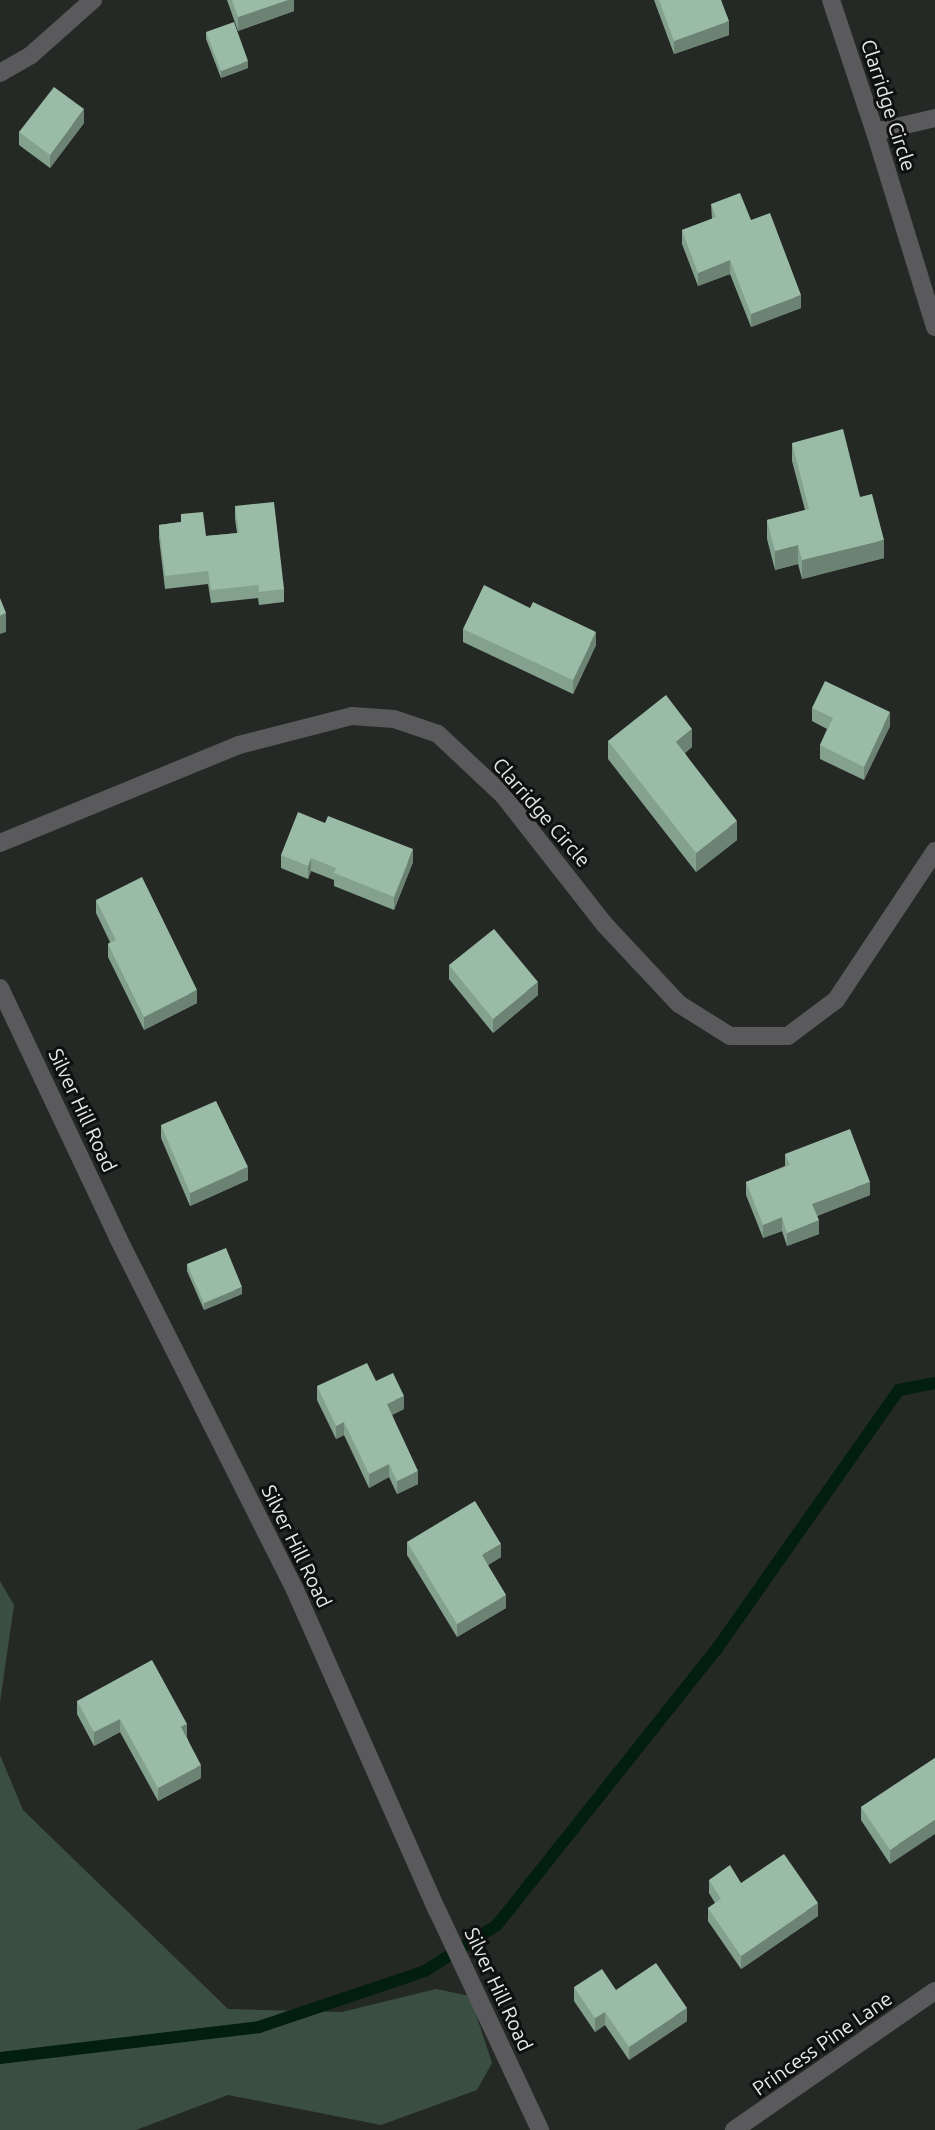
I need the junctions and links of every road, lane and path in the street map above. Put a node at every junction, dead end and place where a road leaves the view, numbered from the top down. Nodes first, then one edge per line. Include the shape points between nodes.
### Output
1 (93, 0) edge
2 (831, 0) edge
3 (0, 73) edge
4 (935, 118) edge
5 (876, 132) junction
6 (935, 327) edge
7 (0, 843) edge
8 (935, 852) edge
9 (0, 988) edge
10 (935, 1991) edge
11 (540, 2130) edge
12 (734, 2130) edge

1 - 3 street via 31,55
2 - 5 street, Clarridge Circle
4 - 5 street
5 - 6 street, Clarridge Circle
7 - 8 street, Clarridge Circle via 239,745 352,716 394,719 438,734 503,795 605,925 679,1004 730,1036 788,1036 836,1000
9 - 11 street, Silver Hill Road via 118,1238 295,1590
10 - 12 street, Princess Pine Lane

